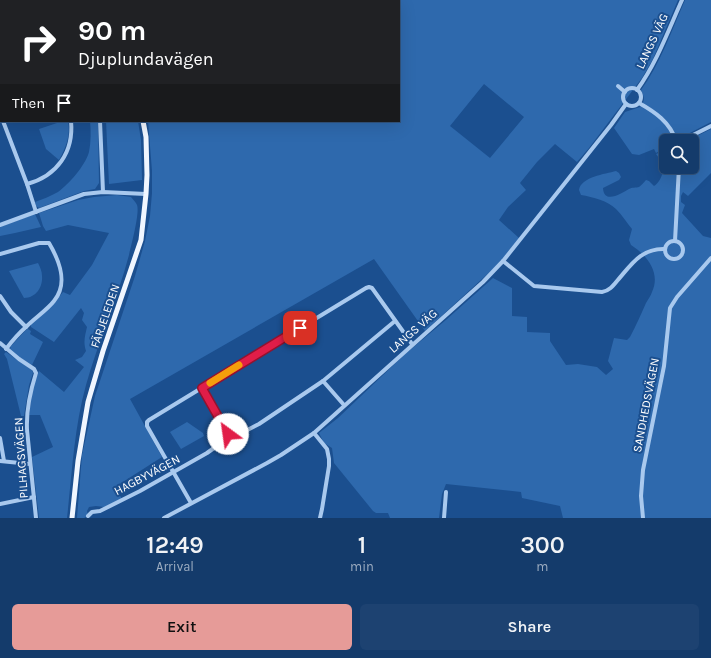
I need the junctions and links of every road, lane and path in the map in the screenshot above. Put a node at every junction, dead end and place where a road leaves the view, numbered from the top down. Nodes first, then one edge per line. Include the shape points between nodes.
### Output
1 (682, 0) edge
2 (618, 86) dead end
3 (638, 90) junction
4 (625, 92) junction
5 (639, 103) junction
6 (626, 104) junction
7 (3, 122) edge
8 (71, 122) edge
9 (100, 122) edge
10 (143, 122) edge
11 (711, 126) edge
12 (673, 134) edge
13 (695, 134) edge
14 (679, 174) edge
15 (27, 184) junction
16 (103, 192) junction
17 (146, 194) junction
18 (36, 212) junction
19 (0, 225) edge
20 (675, 241) junction
21 (665, 249) junction
22 (0, 254) edge
23 (711, 258) edge
24 (503, 261) junction
25 (0, 296) edge
26 (395, 321) junction
27 (26, 326) junction
28 (0, 343) edge
29 (412, 344) junction
30 (6, 349) junction
31 (323, 381) junction
32 (202, 388) junction
33 (344, 405) junction
34 (314, 432) junction
35 (0, 438) edge
36 (214, 448) dead end
37 (2, 461) edge
38 (30, 464) junction
39 (174, 472) junction
40 (446, 492) dead end
41 (34, 497) junction
42 (0, 504) edge
43 (191, 504) junction
44 (88, 516) dead end
45 (36, 518) edge
46 (72, 518) edge
47 (164, 518) edge
48 (320, 518) edge
49 (444, 518) edge
50 (643, 518) edge

1 - 3 street, LANGS VÄG via 654,63
2 - 4 street
3 - 4 street via 631,89
3 - 5 street via 641,97
4 - 6 street
5 - 6 street via 633,106
5 - 12 street via 663,120
6 - 24 street, LANGS VÄG
7 - 15 street
8 - 15 street via 70,141 65,155 49,173
9 - 16 street
10 - 17 main road, FÄRJELEDEN via 146,137
11 - 13 street
14 - 20 street
15 - 18 street
16 - 17 street
16 - 18 street via 84,194
17 - 46 main road, FÄRJELEDEN via 141,240 88,402
18 - 19 street
20 - 21 street via 668,243
20 - 21 street via 683,247 680,257 670,258 666,255
21 - 24 street via 652,250 644,254 611,288 602,292 534,286
22 - 27 street via 39,243 49,243 57,257 62,277 59,294
23 - 50 street, SANDHEDSVÄGEN via 670,308 664,362 643,470
24 - 29 street, LANGS VÄG via 483,282
25 - 27 street
26 - 29 street
26 - 31 street
26 - 32 street via 372,288 366,288
27 - 30 street
28 - 30 street, PILHAGSVÄGEN
29 - 33 street, LANGS VÄG
30 - 38 street, PILHAGSVÄGEN via 36,373 26,416
31 - 32 street via 234,438 228,434
31 - 33 street
32 - 39 street via 147,422
33 - 34 street, LANGS VÄG
34 - 43 street, LANGS VÄG via 274,459
34 - 48 street via 327,449 329,459
35 - 37 street
36 - 39 street, HAGBYVÄGEN
37 - 38 street
38 - 41 street, PILHAGSVÄGEN
39 - 43 street
39 - 44 street, HAGBYVÄGEN
40 - 49 street
41 - 42 street
41 - 45 street, PILHAGSVÄGEN
43 - 47 street, LANGS VÄG

